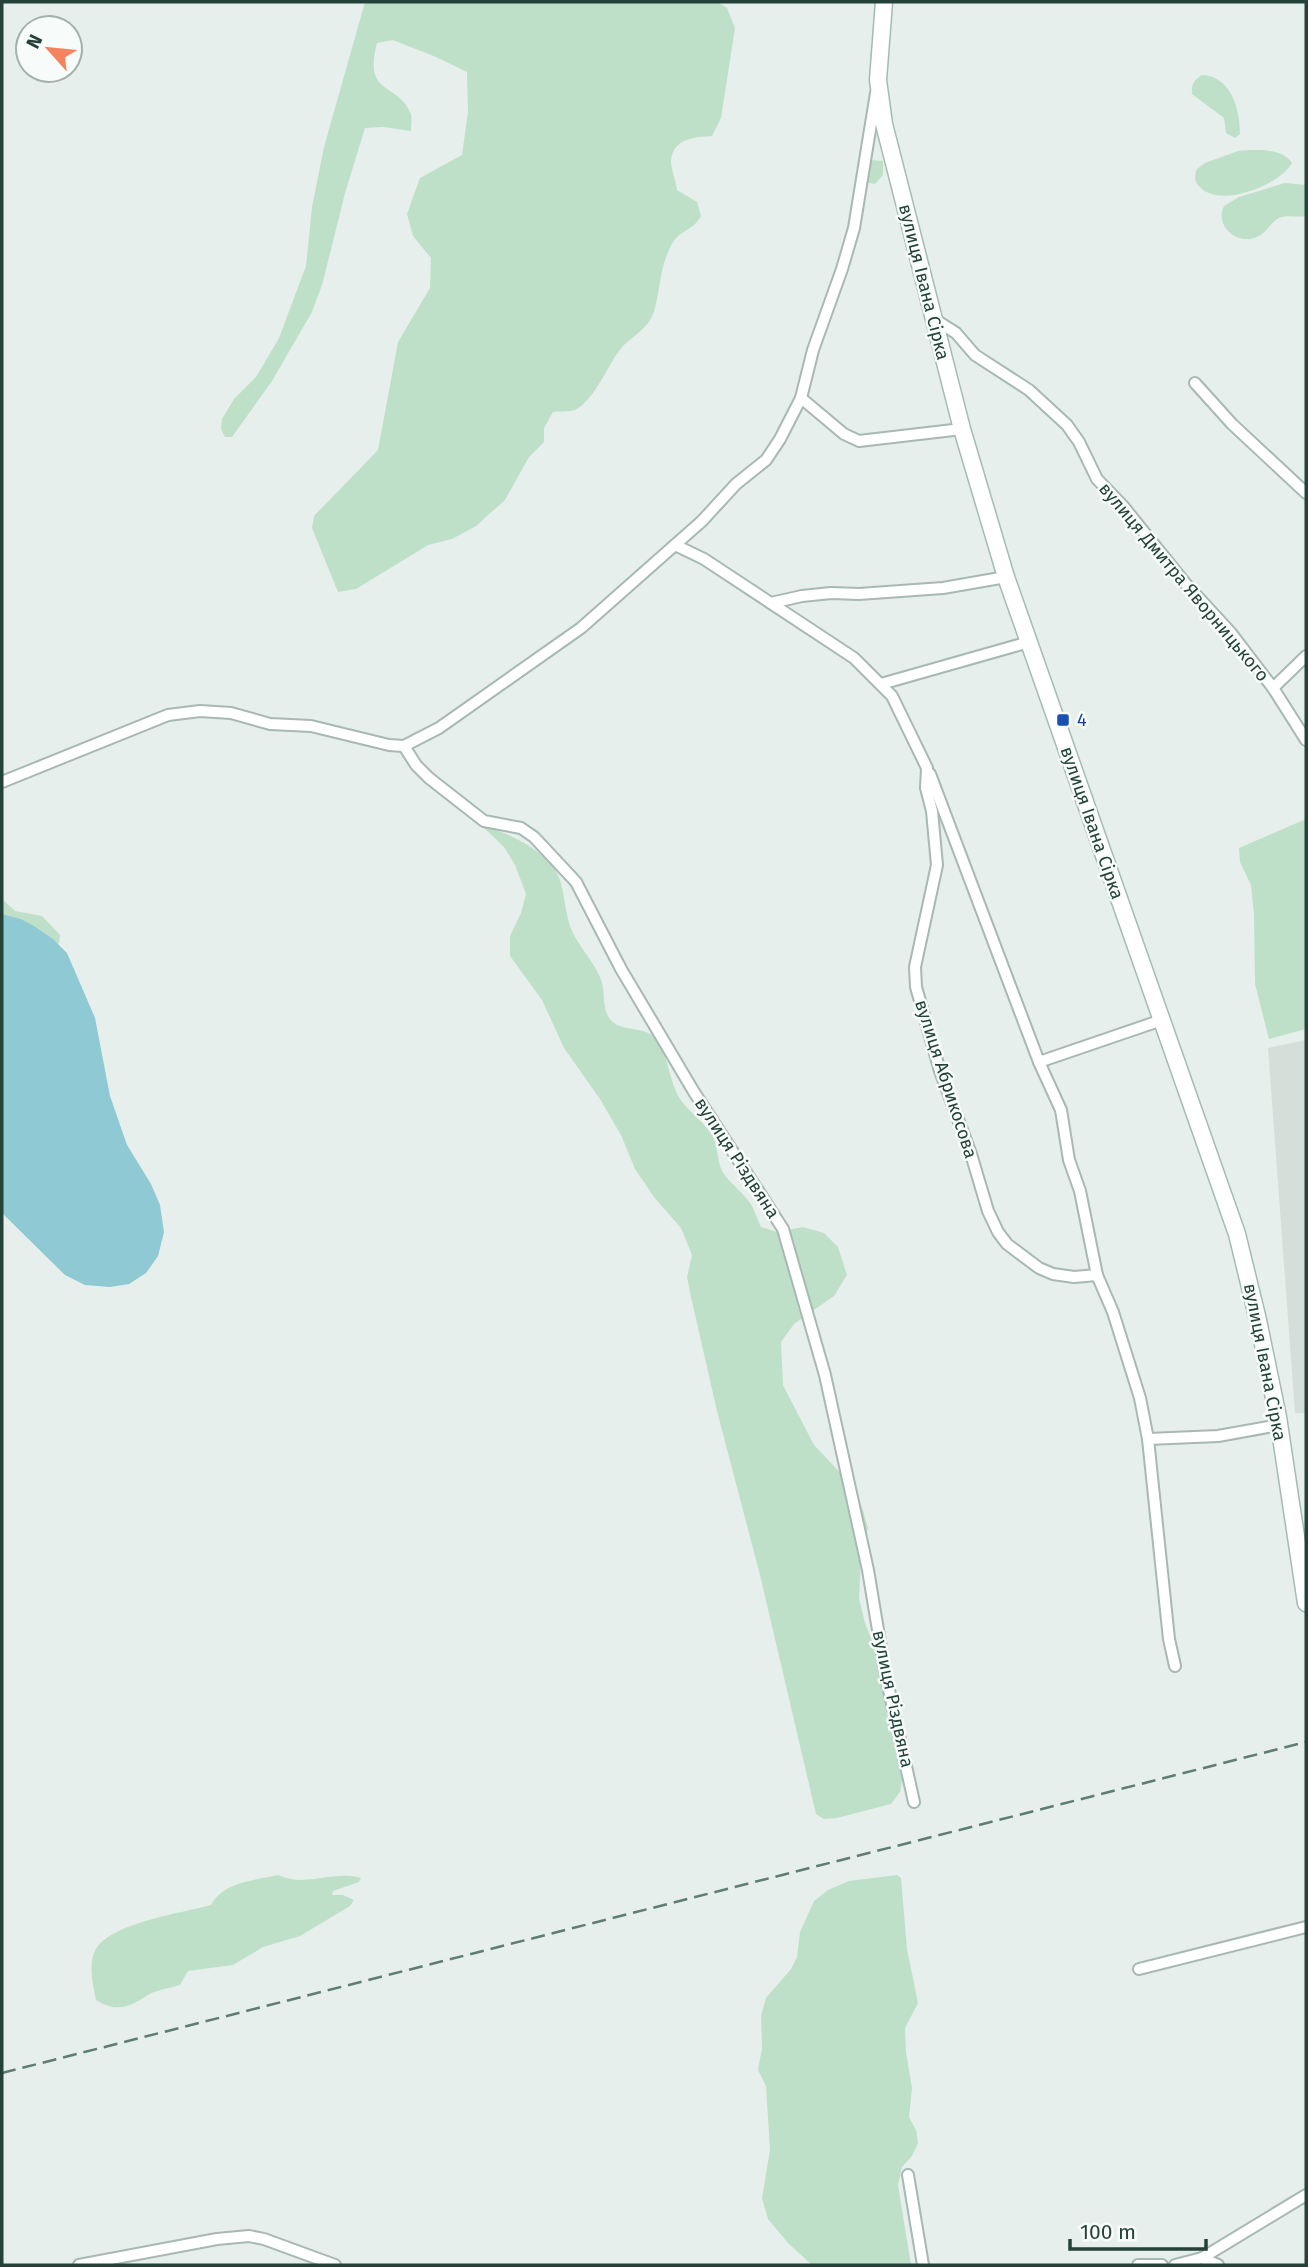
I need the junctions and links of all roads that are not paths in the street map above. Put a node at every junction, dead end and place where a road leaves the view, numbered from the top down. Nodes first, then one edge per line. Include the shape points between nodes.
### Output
1 (884, 2) edge
2 (878, 80) junction
3 (934, 319) junction
4 (1195, 383) dead end
5 (802, 398) junction
6 (962, 429) junction
7 (1306, 493) edge
8 (675, 545) junction
9 (1006, 577) junction
10 (771, 603) junction
11 (1028, 642) junction
12 (1306, 656) edge
13 (881, 684) junction
14 (1273, 688) junction
15 (1306, 740) edge
16 (404, 746) junction
17 (927, 768) junction
18 (2, 782) edge
19 (1161, 1020) junction
20 (1039, 1062) junction
21 (1097, 1275) junction
22 (1279, 1425) junction
23 (1148, 1439) junction
24 (1291, 1510) junction
25 (1306, 1522) edge
26 (1304, 1579) edge
27 (1306, 1603) edge
28 (1175, 1666) dead end
29 (914, 1802) dead end
30 (1306, 1927) edge
31 (1139, 1969) dead end
32 (908, 2175) dead end
33 (1306, 2195) edge
34 (1202, 2258) junction
35 (79, 2265) edge
36 (335, 2265) edge
37 (923, 2265) edge
38 (1138, 2265) edge
39 (1162, 2265) edge
40 (1175, 2265) edge
41 (1217, 2265) edge

1 - 2 street, вулиця Івана Сірка
2 - 3 street, вулиця Івана Сірка via 884,124
2 - 5 street via 854,228 813,350
3 - 6 street, вулиця Івана Сірка
3 - 14 street, вулиця Дмитра Яворницького via 956,333 975,355 1029,390 1067,425 1097,479
4 - 7 street
5 - 6 street via 859,441
5 - 8 street via 766,460
6 - 9 street, вулиця Івана Сірка
8 - 10 street, вулиця Абрикосова
8 - 16 street via 582,628 439,728
9 - 10 street via 943,588 831,593
9 - 11 street, вулиця Івана Сірка
10 - 13 street, вулиця Абрикосова via 854,658
11 - 13 street
11 - 19 street, вулиця Івана Сірка
12 - 14 street
13 - 17 street, вулиця Абрикосова via 892,696
14 - 15 street, вулиця Дмитра Яворницького
16 - 18 street via 311,726 270,724 200,710 168,715
16 - 29 street, вулиця Різдвяна via 429,778 484,821 521,828 534,836 576,882 687,1081 783,1228 825,1374
17 - 20 street, вулиця Абрикосова
17 - 21 street, вулиця Абрикосова via 937,865 915,967 916,987 940,1071 998,1232 1017,1254 1046,1271 1073,1277
19 - 20 street
19 - 22 street, вулиця Івана Сірка via 1237,1234
20 - 21 street, вулиця Абрикосова via 1061,1110
21 - 23 street, вулиця Абрикосова via 1124,1343
22 - 23 street via 1218,1436
22 - 24 street, вулиця Івана Сірка
23 - 28 street, вулиця Абрикосова
24 - 25 street
24 - 26 street, вулиця Івана Сірка
26 - 27 street, вулиця Івана Сірка
30 - 31 street
32 - 37 street
33 - 34 street
34 - 40 street
34 - 41 street
35 - 36 street via 249,2236
38 - 39 street

